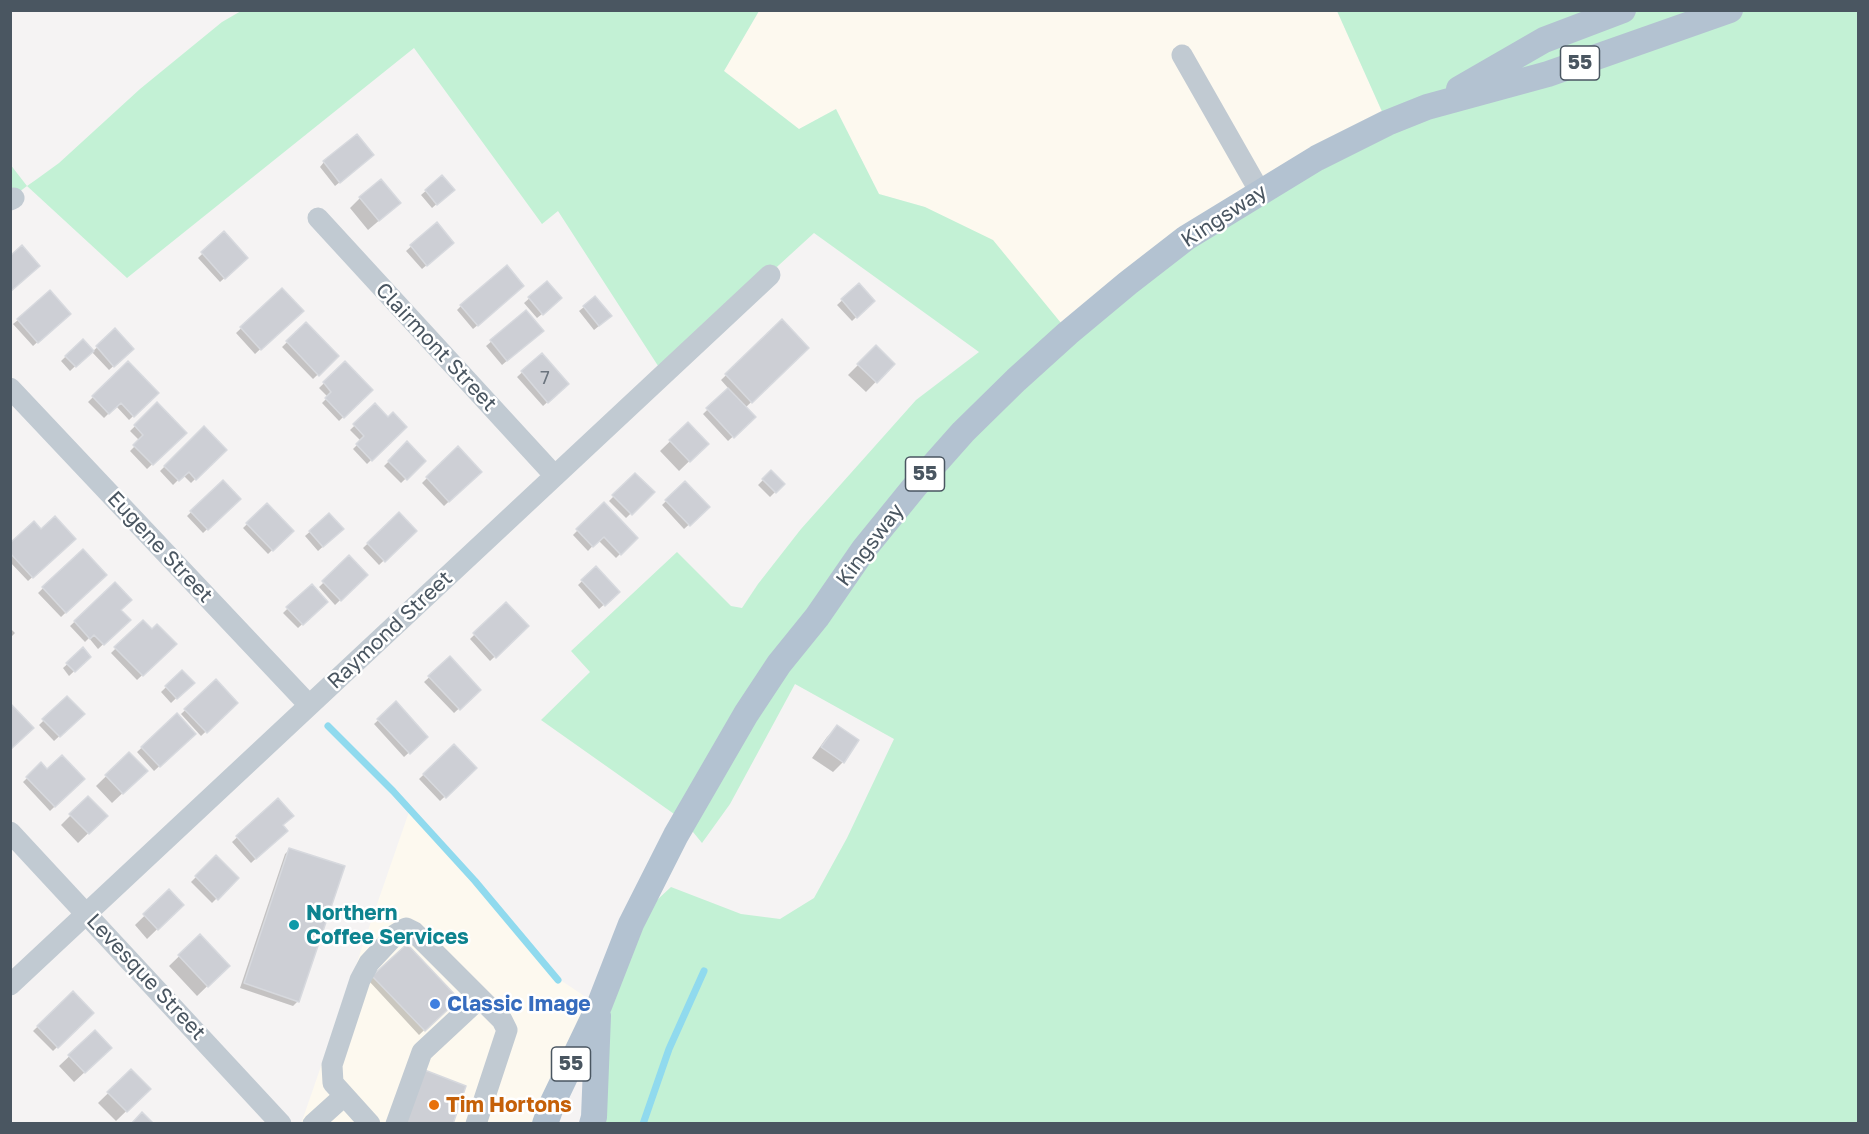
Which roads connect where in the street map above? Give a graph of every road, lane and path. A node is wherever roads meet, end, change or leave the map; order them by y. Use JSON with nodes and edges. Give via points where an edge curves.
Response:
{"nodes":[{"id":1,"x":1623,"y":10,"type":"edge"},
{"id":2,"x":1730,"y":10,"type":"edge"},
{"id":3,"x":1182,"y":55,"type":"dead end"},
{"id":4,"x":1427,"y":107,"type":"junction"},
{"id":5,"x":1260,"y":192,"type":"junction"},
{"id":6,"x":318,"y":218,"type":"dead end"},
{"id":7,"x":770,"y":275,"type":"dead end"},
{"id":8,"x":10,"y":388,"type":"edge"},
{"id":9,"x":555,"y":476,"type":"junction"},
{"id":10,"x":309,"y":705,"type":"junction"},
{"id":11,"x":10,"y":832,"type":"edge"},
{"id":12,"x":88,"y":914,"type":"junction"},
{"id":13,"x":10,"y":985,"type":"edge"},
{"id":14,"x":480,"y":998,"type":"junction"},
{"id":15,"x":599,"y":1006,"type":"junction"},
{"id":16,"x":344,"y":1095,"type":"junction"},
{"id":17,"x":281,"y":1124,"type":"edge"},
{"id":18,"x":314,"y":1124,"type":"edge"},
{"id":19,"x":370,"y":1124,"type":"edge"},
{"id":20,"x":396,"y":1124,"type":"edge"},
{"id":21,"x":476,"y":1124,"type":"edge"},
{"id":22,"x":545,"y":1124,"type":"edge"},
{"id":23,"x":592,"y":1124,"type":"edge"}],
"edges":[{"from":1,"to":4,"type":"main road","name":"Kingsway","number":"55","via":[[1544,40]]},
{"from":2,"to":4,"type":"main road","name":"Kingsway","number":"55","via":[[1548,74]]},
{"from":3,"to":5,"type":"street"},
{"from":4,"to":5,"type":"main road","name":"Kingsway","number":"55","via":[[1317,158]]},
{"from":5,"to":15,"type":"main road","name":"Kingsway","number":"55","via":[[1186,238],[1068,333],[963,432],[916,484],[779,664],[738,727],[631,924]]},
{"from":6,"to":9,"type":"street","name":"Clairmont Street"},
{"from":7,"to":9,"type":"street","name":"Raymond Street"},
{"from":8,"to":10,"type":"street","name":"Eugene Street"},
{"from":9,"to":10,"type":"street","name":"Raymond Street"},
{"from":10,"to":12,"type":"street","name":"Raymond Street"},
{"from":11,"to":12,"type":"street","name":"Levesque Street"},
{"from":12,"to":13,"type":"street","name":"Raymond Street"},
{"from":12,"to":17,"type":"street","name":"Levesque Street"},
{"from":14,"to":16,"type":"street","via":[[414,932],[406,928],[396,934],[369,963],[360,980],[332,1065],[333,1083]]},
{"from":14,"to":20,"type":"street","via":[[422,1052]]},
{"from":14,"to":21,"type":"street","via":[[507,1030]]},
{"from":15,"to":22,"type":"main road","name":"Kingsway","number":"55"},
{"from":15,"to":23,"type":"main road","name":"Kingsway","number":"55"},
{"from":16,"to":18,"type":"street"},
{"from":16,"to":19,"type":"street"}]}
